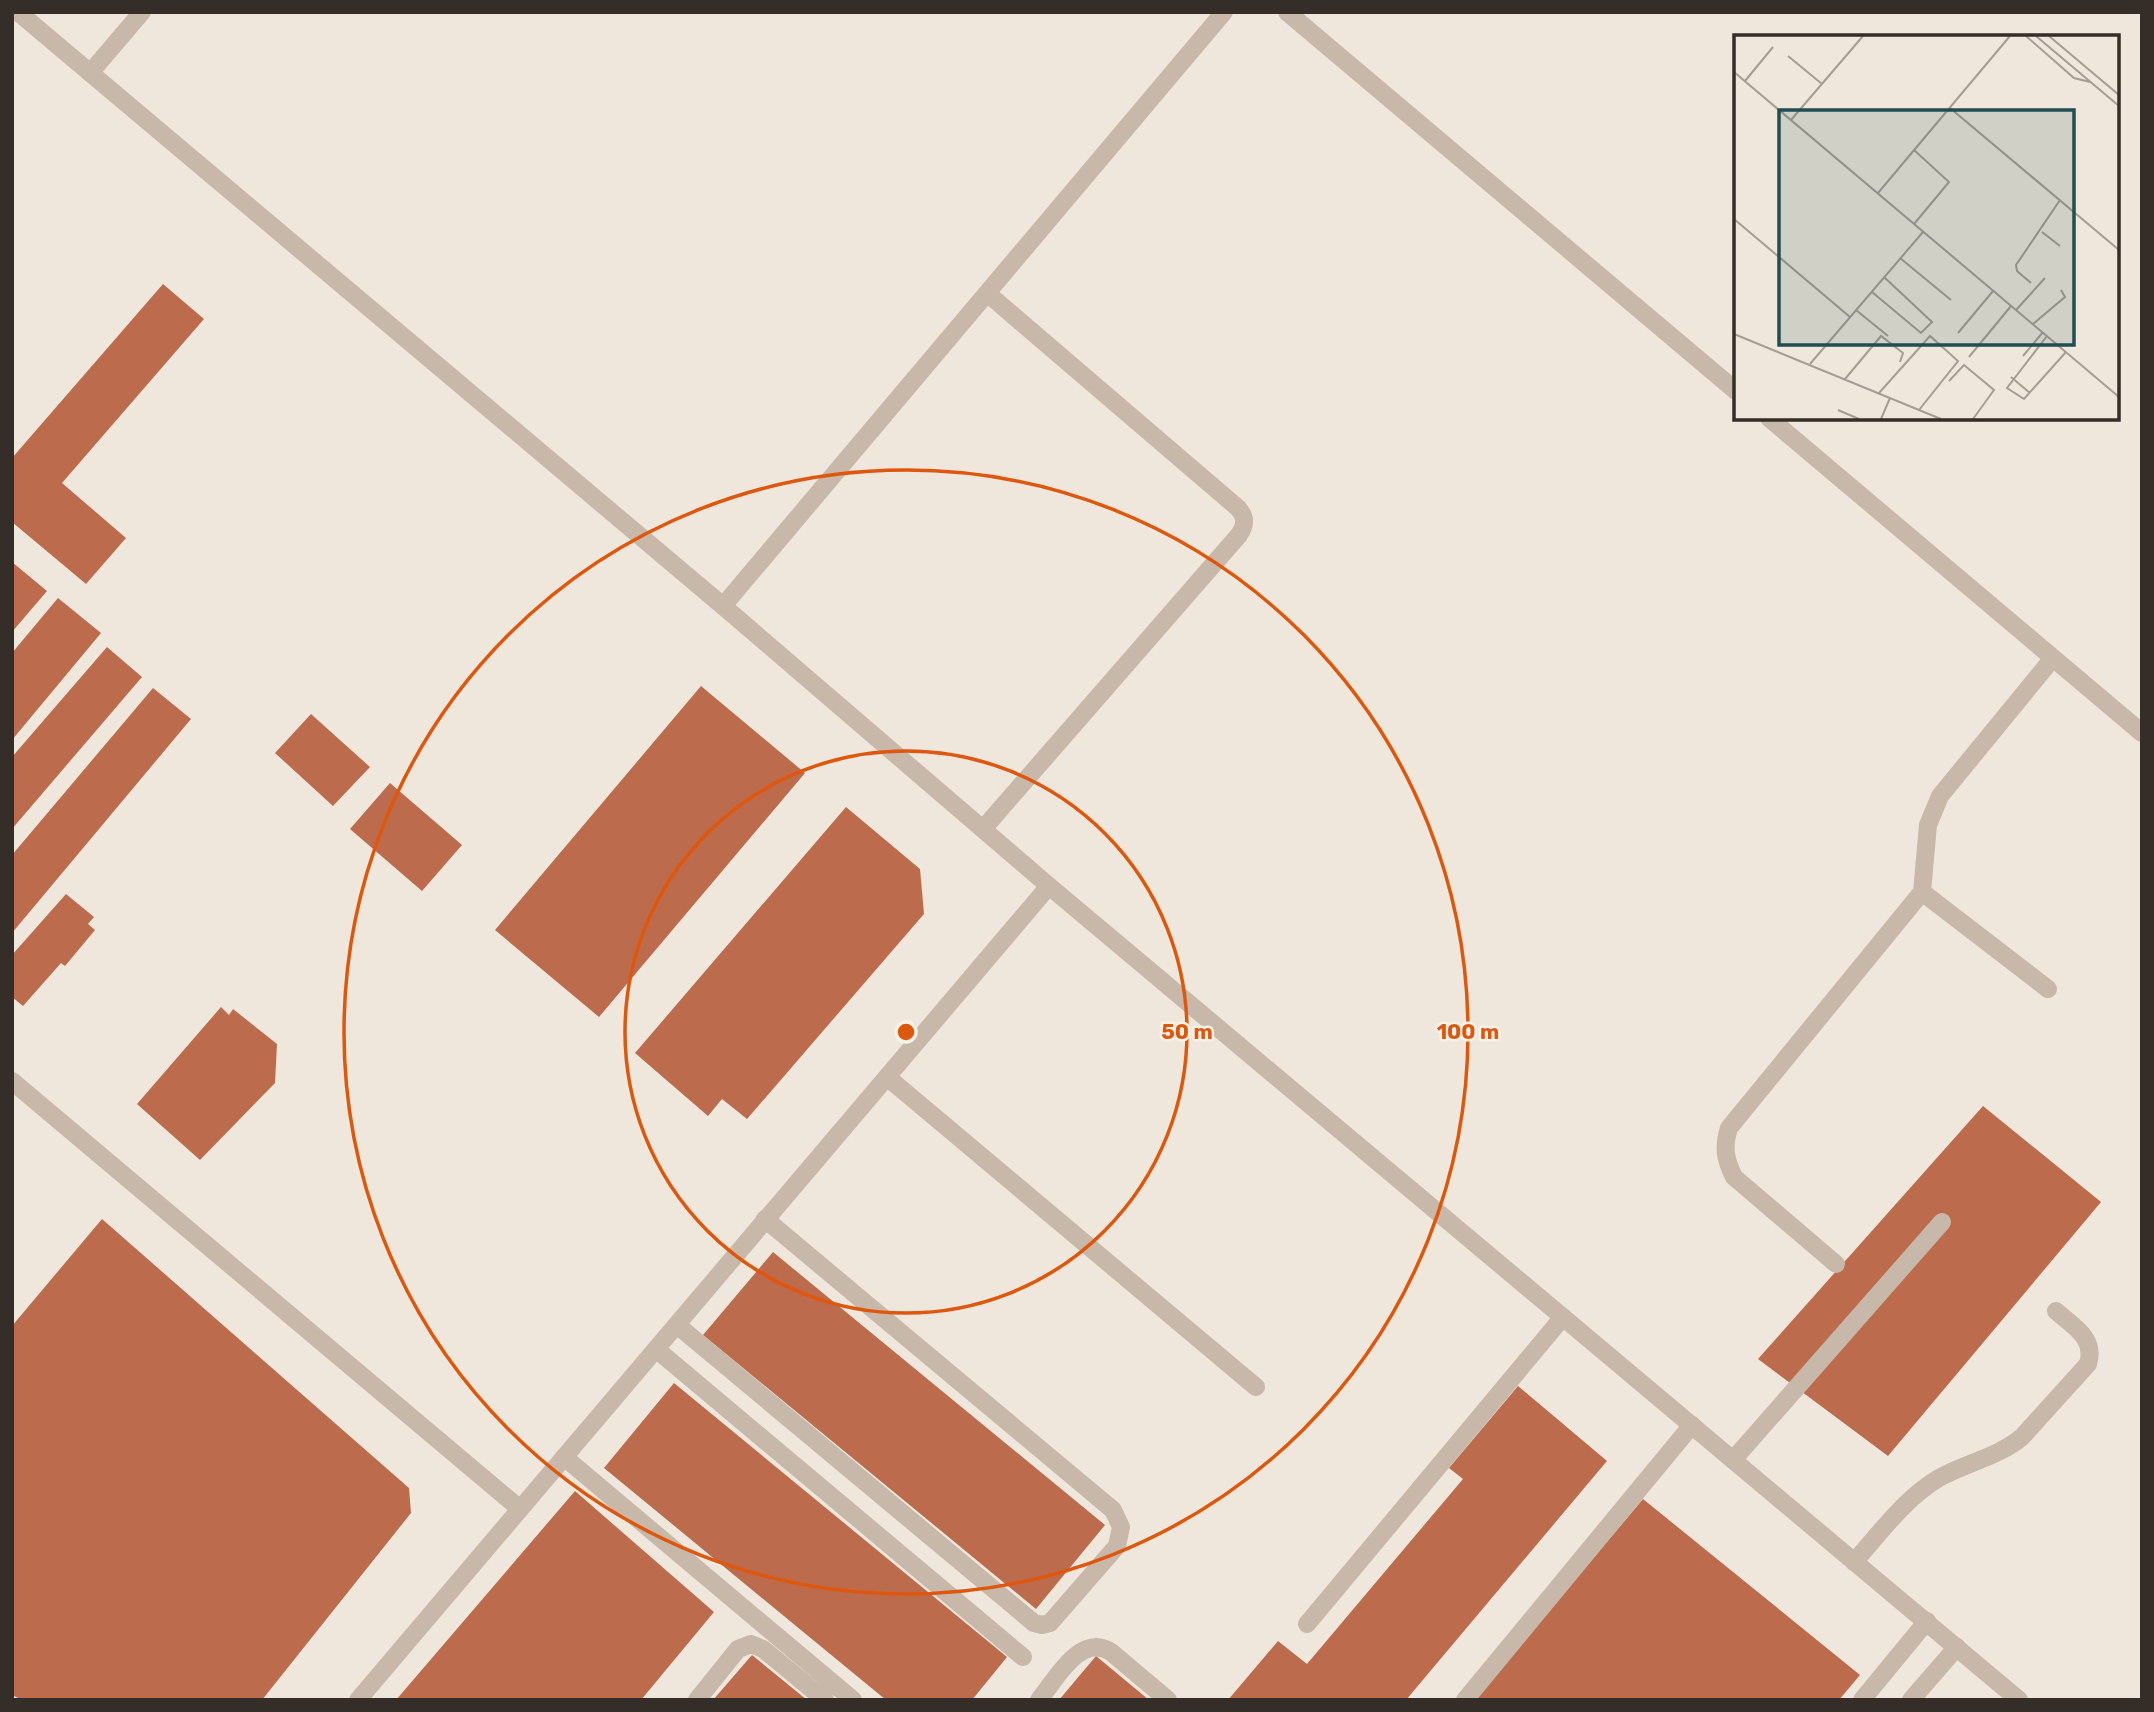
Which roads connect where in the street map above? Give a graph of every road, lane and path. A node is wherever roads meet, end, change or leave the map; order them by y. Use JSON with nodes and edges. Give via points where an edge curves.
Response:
{"nodes":[{"id":1,"x":18,"y":12,"type":"edge"},
{"id":2,"x":142,"y":12,"type":"edge"},
{"id":3,"x":1224,"y":12,"type":"edge"},
{"id":4,"x":1287,"y":12,"type":"edge"},
{"id":5,"x":90,"y":73,"type":"junction"},
{"id":6,"x":987,"y":293,"type":"junction"},
{"id":7,"x":1734,"y":389,"type":"edge"},
{"id":8,"x":1771,"y":420,"type":"edge"},
{"id":9,"x":723,"y":606,"type":"junction"},
{"id":10,"x":2053,"y":658,"type":"junction"},
{"id":11,"x":2142,"y":733,"type":"edge"},
{"id":12,"x":983,"y":829,"type":"junction"},
{"id":13,"x":1049,"y":886,"type":"junction"},
{"id":14,"x":1922,"y":892,"type":"junction"},
{"id":15,"x":2048,"y":989,"type":"dead end"},
{"id":16,"x":887,"y":1077,"type":"junction"},
{"id":17,"x":12,"y":1081,"type":"edge"},
{"id":18,"x":765,"y":1219,"type":"junction"},
{"id":19,"x":1942,"y":1222,"type":"dead end"},
{"id":20,"x":1836,"y":1264,"type":"dead end"},
{"id":21,"x":2056,"y":1311,"type":"dead end"},
{"id":22,"x":1563,"y":1317,"type":"junction"},
{"id":23,"x":677,"y":1325,"type":"junction"},
{"id":24,"x":656,"y":1349,"type":"junction"},
{"id":25,"x":1256,"y":1387,"type":"dead end"},
{"id":26,"x":1692,"y":1425,"type":"junction"},
{"id":27,"x":564,"y":1457,"type":"junction"},
{"id":28,"x":1732,"y":1460,"type":"junction"},
{"id":29,"x":520,"y":1509,"type":"junction"},
{"id":30,"x":1854,"y":1562,"type":"junction"},
{"id":31,"x":1927,"y":1621,"type":"junction"},
{"id":32,"x":1307,"y":1624,"type":"dead end"},
{"id":33,"x":1957,"y":1647,"type":"junction"},
{"id":34,"x":1023,"y":1657,"type":"dead end"},
{"id":35,"x":358,"y":1700,"type":"edge"},
{"id":36,"x":697,"y":1700,"type":"edge"},
{"id":37,"x":825,"y":1700,"type":"edge"},
{"id":38,"x":853,"y":1700,"type":"edge"},
{"id":39,"x":1039,"y":1700,"type":"edge"},
{"id":40,"x":1168,"y":1700,"type":"edge"},
{"id":41,"x":1465,"y":1700,"type":"edge"},
{"id":42,"x":1862,"y":1700,"type":"edge"},
{"id":43,"x":1912,"y":1700,"type":"edge"},
{"id":44,"x":2019,"y":1700,"type":"edge"}],
"edges":[{"from":1,"to":5,"type":"street"},
{"from":2,"to":5,"type":"street"},
{"from":3,"to":6,"type":"street"},
{"from":4,"to":7,"type":"street"},
{"from":5,"to":9,"type":"street"},
{"from":6,"to":9,"type":"street"},
{"from":6,"to":12,"type":"street","via":[[1238,508],[1244,523],[1239,535]]},
{"from":8,"to":10,"type":"street"},
{"from":9,"to":12,"type":"street"},
{"from":10,"to":11,"type":"street"},
{"from":10,"to":14,"type":"street","via":[[1940,796],[1928,825]]},
{"from":12,"to":13,"type":"street"},
{"from":13,"to":16,"type":"street"},
{"from":13,"to":22,"type":"street"},
{"from":14,"to":15,"type":"street"},
{"from":14,"to":20,"type":"street","via":[[1740,1114],[1724,1144],[1734,1177]]},
{"from":16,"to":18,"type":"street"},
{"from":16,"to":25,"type":"street"},
{"from":17,"to":29,"type":"street"},
{"from":18,"to":23,"type":"street"},
{"from":18,"to":23,"type":"street","via":[[1113,1510],[1121,1527],[1117,1546],[1050,1623],[1034,1623]]},
{"from":19,"to":28,"type":"street"},
{"from":21,"to":30,"type":"street","via":[[2090,1345],[2088,1364],[2022,1437],[2010,1447],[1937,1479],[1911,1499]]},
{"from":22,"to":26,"type":"street"},
{"from":22,"to":32,"type":"street"},
{"from":23,"to":24,"type":"street"},
{"from":24,"to":27,"type":"street"},
{"from":24,"to":34,"type":"street"},
{"from":26,"to":28,"type":"street"},
{"from":26,"to":41,"type":"street"},
{"from":27,"to":29,"type":"street"},
{"from":27,"to":38,"type":"street"},
{"from":28,"to":30,"type":"street"},
{"from":29,"to":35,"type":"street"},
{"from":30,"to":31,"type":"street"},
{"from":31,"to":33,"type":"street"},
{"from":31,"to":42,"type":"street"},
{"from":33,"to":43,"type":"street"},
{"from":33,"to":44,"type":"street"},
{"from":36,"to":37,"type":"street","via":[[738,1649],[751,1644]]},
{"from":39,"to":40,"type":"street","via":[[1079,1652],[1095,1646],[1111,1652]]}]}
